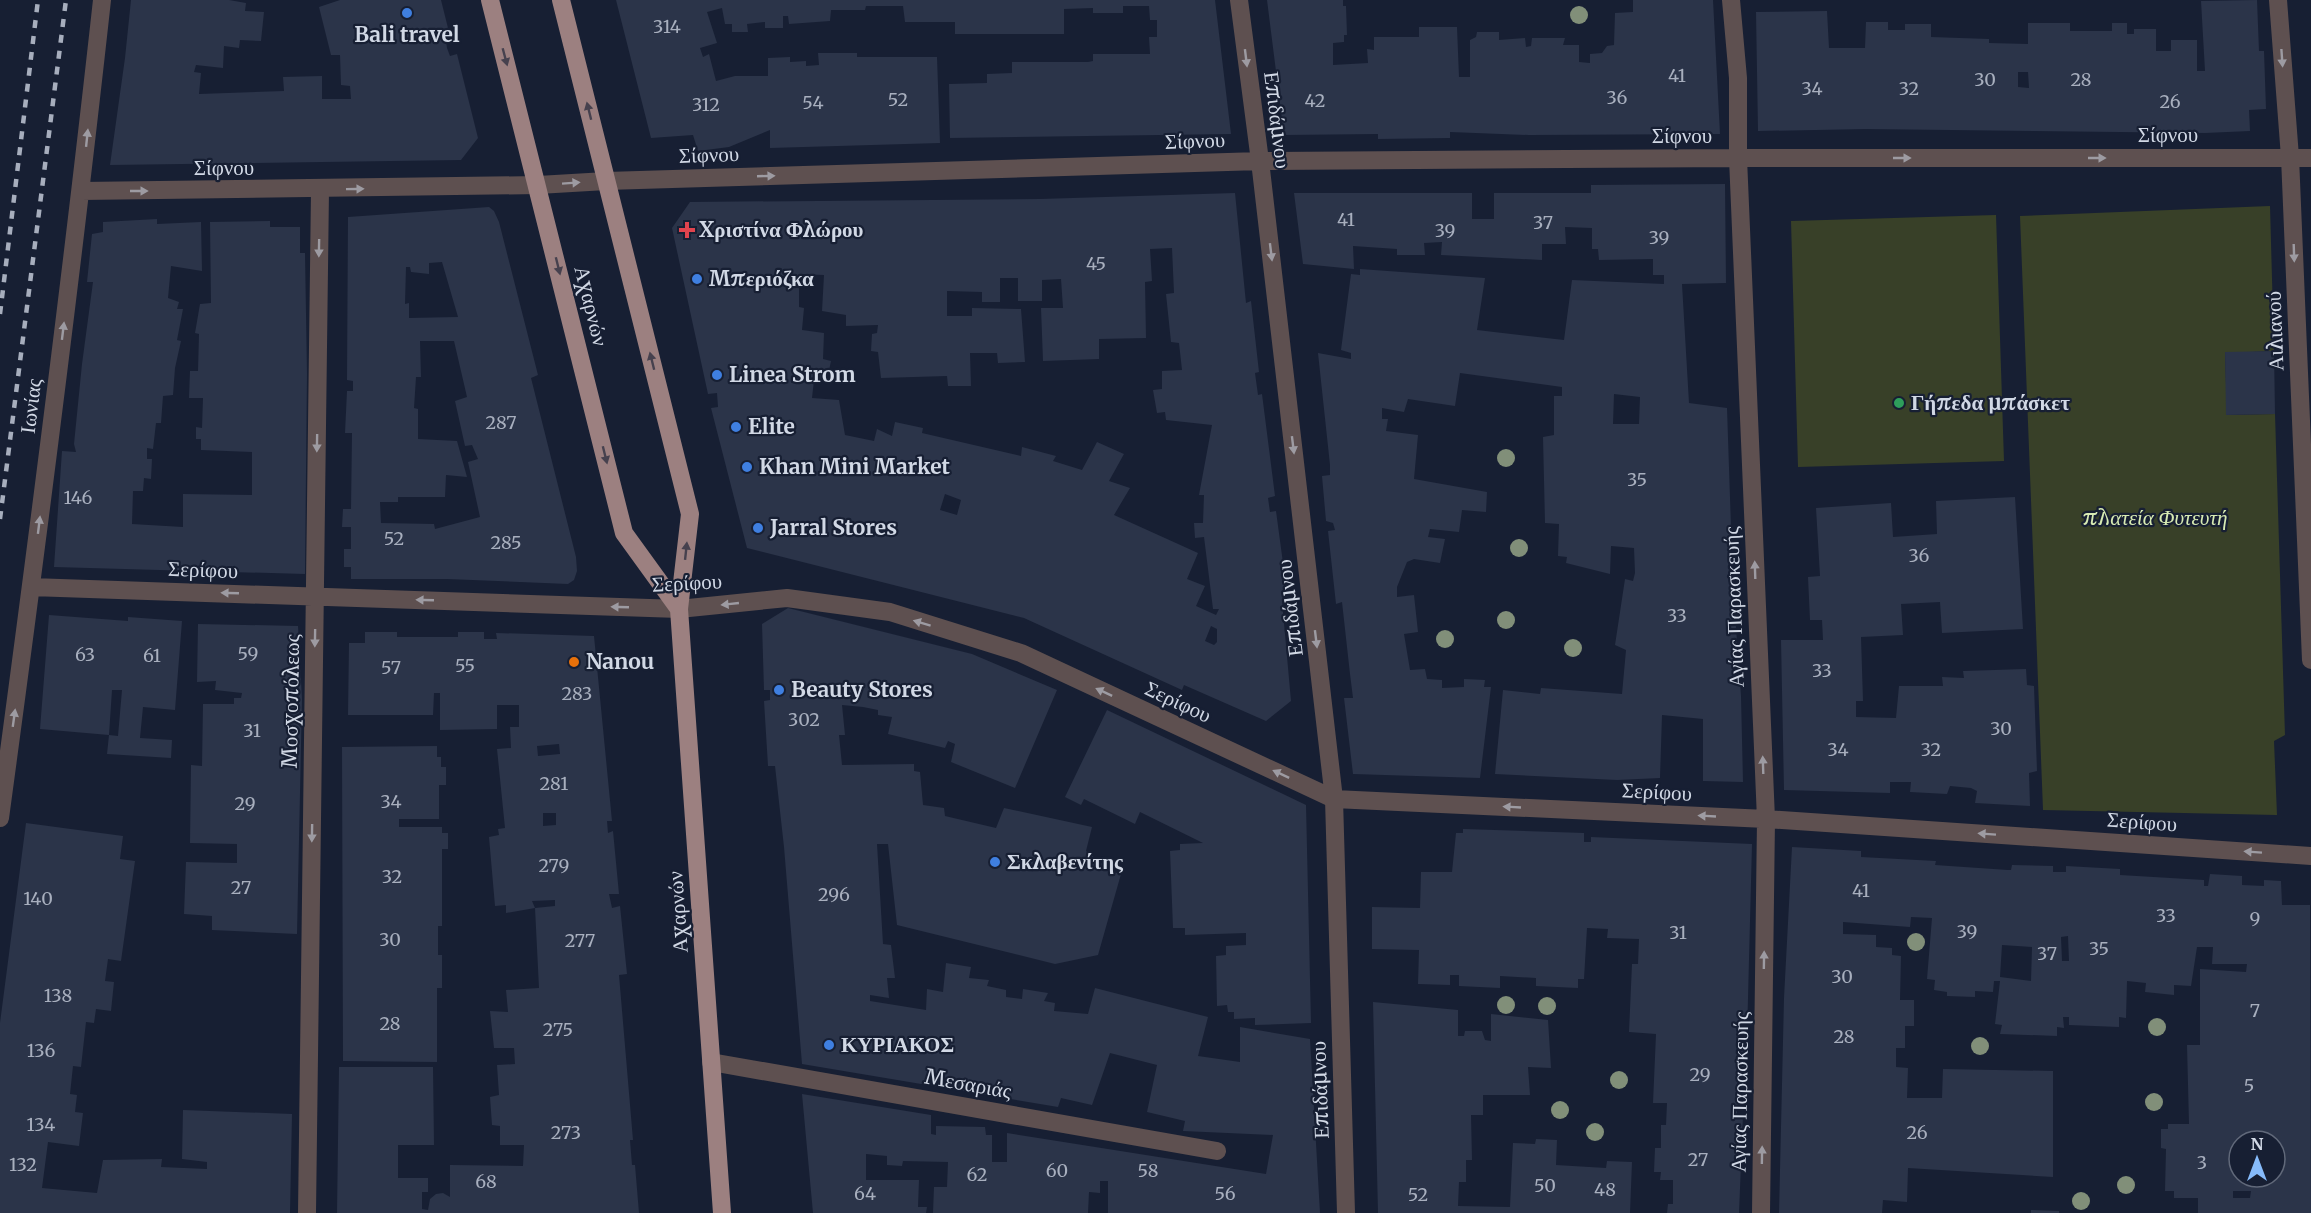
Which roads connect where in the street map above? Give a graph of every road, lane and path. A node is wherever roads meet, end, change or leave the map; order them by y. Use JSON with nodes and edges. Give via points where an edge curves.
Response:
{"nodes":[{"id":1,"x":102,"y":0,"type":"edge"},
{"id":2,"x":490,"y":0,"type":"edge"},
{"id":3,"x":561,"y":0,"type":"edge"},
{"id":4,"x":1239,"y":0,"type":"edge"},
{"id":5,"x":1731,"y":0,"type":"edge"},
{"id":6,"x":2278,"y":0,"type":"edge"},
{"id":7,"x":2290,"y":157,"type":"junction"},
{"id":8,"x":1738,"y":158,"type":"junction"},
{"id":9,"x":2311,"y":158,"type":"edge"},
{"id":10,"x":1260,"y":161,"type":"junction"},
{"id":11,"x":606,"y":181,"type":"junction"},
{"id":12,"x":538,"y":185,"type":"junction"},
{"id":13,"x":320,"y":190,"type":"junction"},
{"id":14,"x":81,"y":191,"type":"junction"},
{"id":15,"x":32,"y":587,"type":"junction"},
{"id":16,"x":315,"y":596,"type":"junction"},
{"id":17,"x":679,"y":609,"type":"junction"},
{"id":18,"x":2311,"y":660,"type":"edge"},
{"id":19,"x":1334,"y":799,"type":"junction"},
{"id":20,"x":0,"y":818,"type":"edge"},
{"id":21,"x":1766,"y":819,"type":"junction"},
{"id":22,"x":2311,"y":855,"type":"edge"},
{"id":23,"x":711,"y":1062,"type":"junction"},
{"id":24,"x":1217,"y":1151,"type":"dead end"},
{"id":25,"x":307,"y":1213,"type":"edge"},
{"id":26,"x":722,"y":1213,"type":"edge"},
{"id":27,"x":1346,"y":1213,"type":"edge"},
{"id":28,"x":1761,"y":1213,"type":"edge"}],
"edges":[{"from":14,"to":1,"type":"street","name":"Ιωνίας","one_way":true},
{"from":2,"to":12,"type":"main road","name":"Αχαρνών","one_way":true},
{"from":11,"to":3,"type":"main road","name":"Αχαρνών","one_way":true},
{"from":4,"to":10,"type":"street","name":"Επιδάμνου","one_way":true},
{"from":5,"to":8,"type":"street","name":"Αγίας Παρασκευής","via":[[1738,78]]},
{"from":6,"to":7,"type":"street","name":"Αιλιανού","one_way":true},
{"from":8,"to":7,"type":"street","name":"Σίφνου","one_way":true},
{"from":7,"to":9,"type":"street","name":"Σίφνου"},
{"from":7,"to":18,"type":"street","name":"Αιλιανού","one_way":true},
{"from":8,"to":10,"type":"street","name":"Σίφνου"},
{"from":21,"to":8,"type":"street","name":"Αγίας Παρασκευής","one_way":true},
{"from":11,"to":10,"type":"street","name":"Σίφνου","one_way":true},
{"from":10,"to":19,"type":"street","name":"Επιδάμνου","one_way":true},
{"from":12,"to":11,"type":"street","name":"Σίφνου","one_way":true},
{"from":17,"to":11,"type":"main road","name":"Αχαρνών","one_way":true,"via":[[690,514]]},
{"from":13,"to":12,"type":"street","name":"Σίφνου","one_way":true},
{"from":12,"to":17,"type":"main road","name":"Αχαρνών","one_way":true,"via":[[624,533]]},
{"from":14,"to":13,"type":"street","name":"Σίφνου","one_way":true},
{"from":13,"to":16,"type":"street","name":"Μοσχοπόλεως","one_way":true},
{"from":15,"to":14,"type":"street","name":"Ιωνίας","one_way":true},
{"from":16,"to":15,"type":"street","name":"Σερίφου","one_way":true},
{"from":20,"to":15,"type":"street","name":"Ιωνίας","one_way":true},
{"from":17,"to":16,"type":"street","name":"Σερίφου","one_way":true},
{"from":16,"to":25,"type":"street","name":"Μοσχοπόλεως","one_way":true},
{"from":19,"to":17,"type":"street","name":"Σερίφου","one_way":true,"via":[[1021,653],[890,612],[787,598]]},
{"from":17,"to":23,"type":"main road","name":"Αχαρνών"},
{"from":21,"to":19,"type":"street","name":"Σερίφου","one_way":true},
{"from":19,"to":27,"type":"street","name":"Επιδάμνου"},
{"from":22,"to":21,"type":"street","name":"Σερίφου","one_way":true},
{"from":28,"to":21,"type":"street","name":"Αγίας Παρασκευής","one_way":true},
{"from":23,"to":24,"type":"street","name":"Μεσαριάς"},
{"from":23,"to":26,"type":"main road","name":"Αχαρνών"}]}
